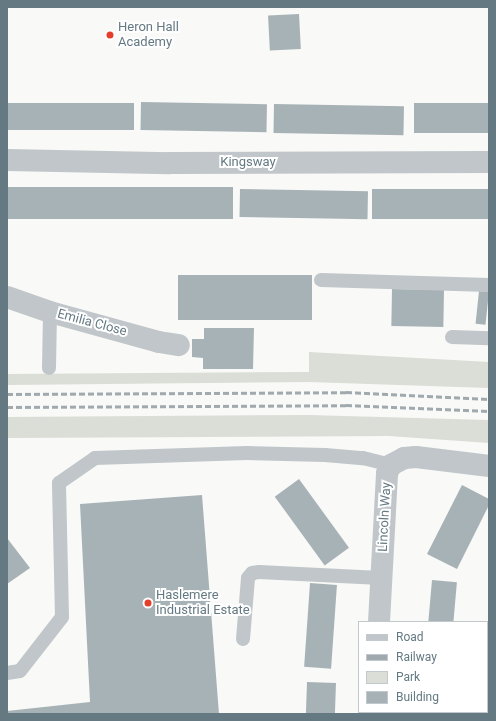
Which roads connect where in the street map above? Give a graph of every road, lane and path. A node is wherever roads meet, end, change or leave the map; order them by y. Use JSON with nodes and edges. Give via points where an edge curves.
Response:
{"nodes":[{"id":1,"x":7,"y":160,"type":"edge"},
{"id":2,"x":489,"y":162,"type":"edge"},
{"id":3,"x":322,"y":280,"type":"dead end"},
{"id":4,"x":489,"y":285,"type":"edge"},
{"id":5,"x":7,"y":297,"type":"edge"},
{"id":6,"x":50,"y":312,"type":"junction"},
{"id":7,"x":452,"y":337,"type":"dead end"},
{"id":8,"x":489,"y":338,"type":"edge"},
{"id":9,"x":179,"y":345,"type":"dead end"},
{"id":10,"x":49,"y":368,"type":"dead end"},
{"id":11,"x":391,"y":465,"type":"junction"},
{"id":12,"x":489,"y":466,"type":"edge"},
{"id":13,"x":381,"y":578,"type":"junction"},
{"id":14,"x":379,"y":621,"type":"edge"},
{"id":15,"x":243,"y":639,"type":"dead end"},
{"id":16,"x":7,"y":673,"type":"edge"}],
"edges":[{"from":1,"to":2,"type":"street","name":"Kingsway","via":[[170,163]]},
{"from":3,"to":4,"type":"lane"},
{"from":5,"to":6,"type":"street","name":"Emilia Close"},
{"from":6,"to":9,"type":"street","name":"Emilia Close","via":[[159,342]]},
{"from":6,"to":10,"type":"lane"},
{"from":7,"to":8,"type":"lane"},
{"from":11,"to":12,"type":"street","name":"Lincoln Way","via":[[404,458],[416,457]]},
{"from":11,"to":13,"type":"street","name":"Lincoln Way","via":[[387,473]]},
{"from":11,"to":16,"type":"lane","via":[[356,457],[255,453],[95,458],[59,483],[62,617],[20,671]]},
{"from":13,"to":14,"type":"street","name":"Lincoln Way"},
{"from":13,"to":15,"type":"lane","via":[[252,573],[248,578]]}]}
